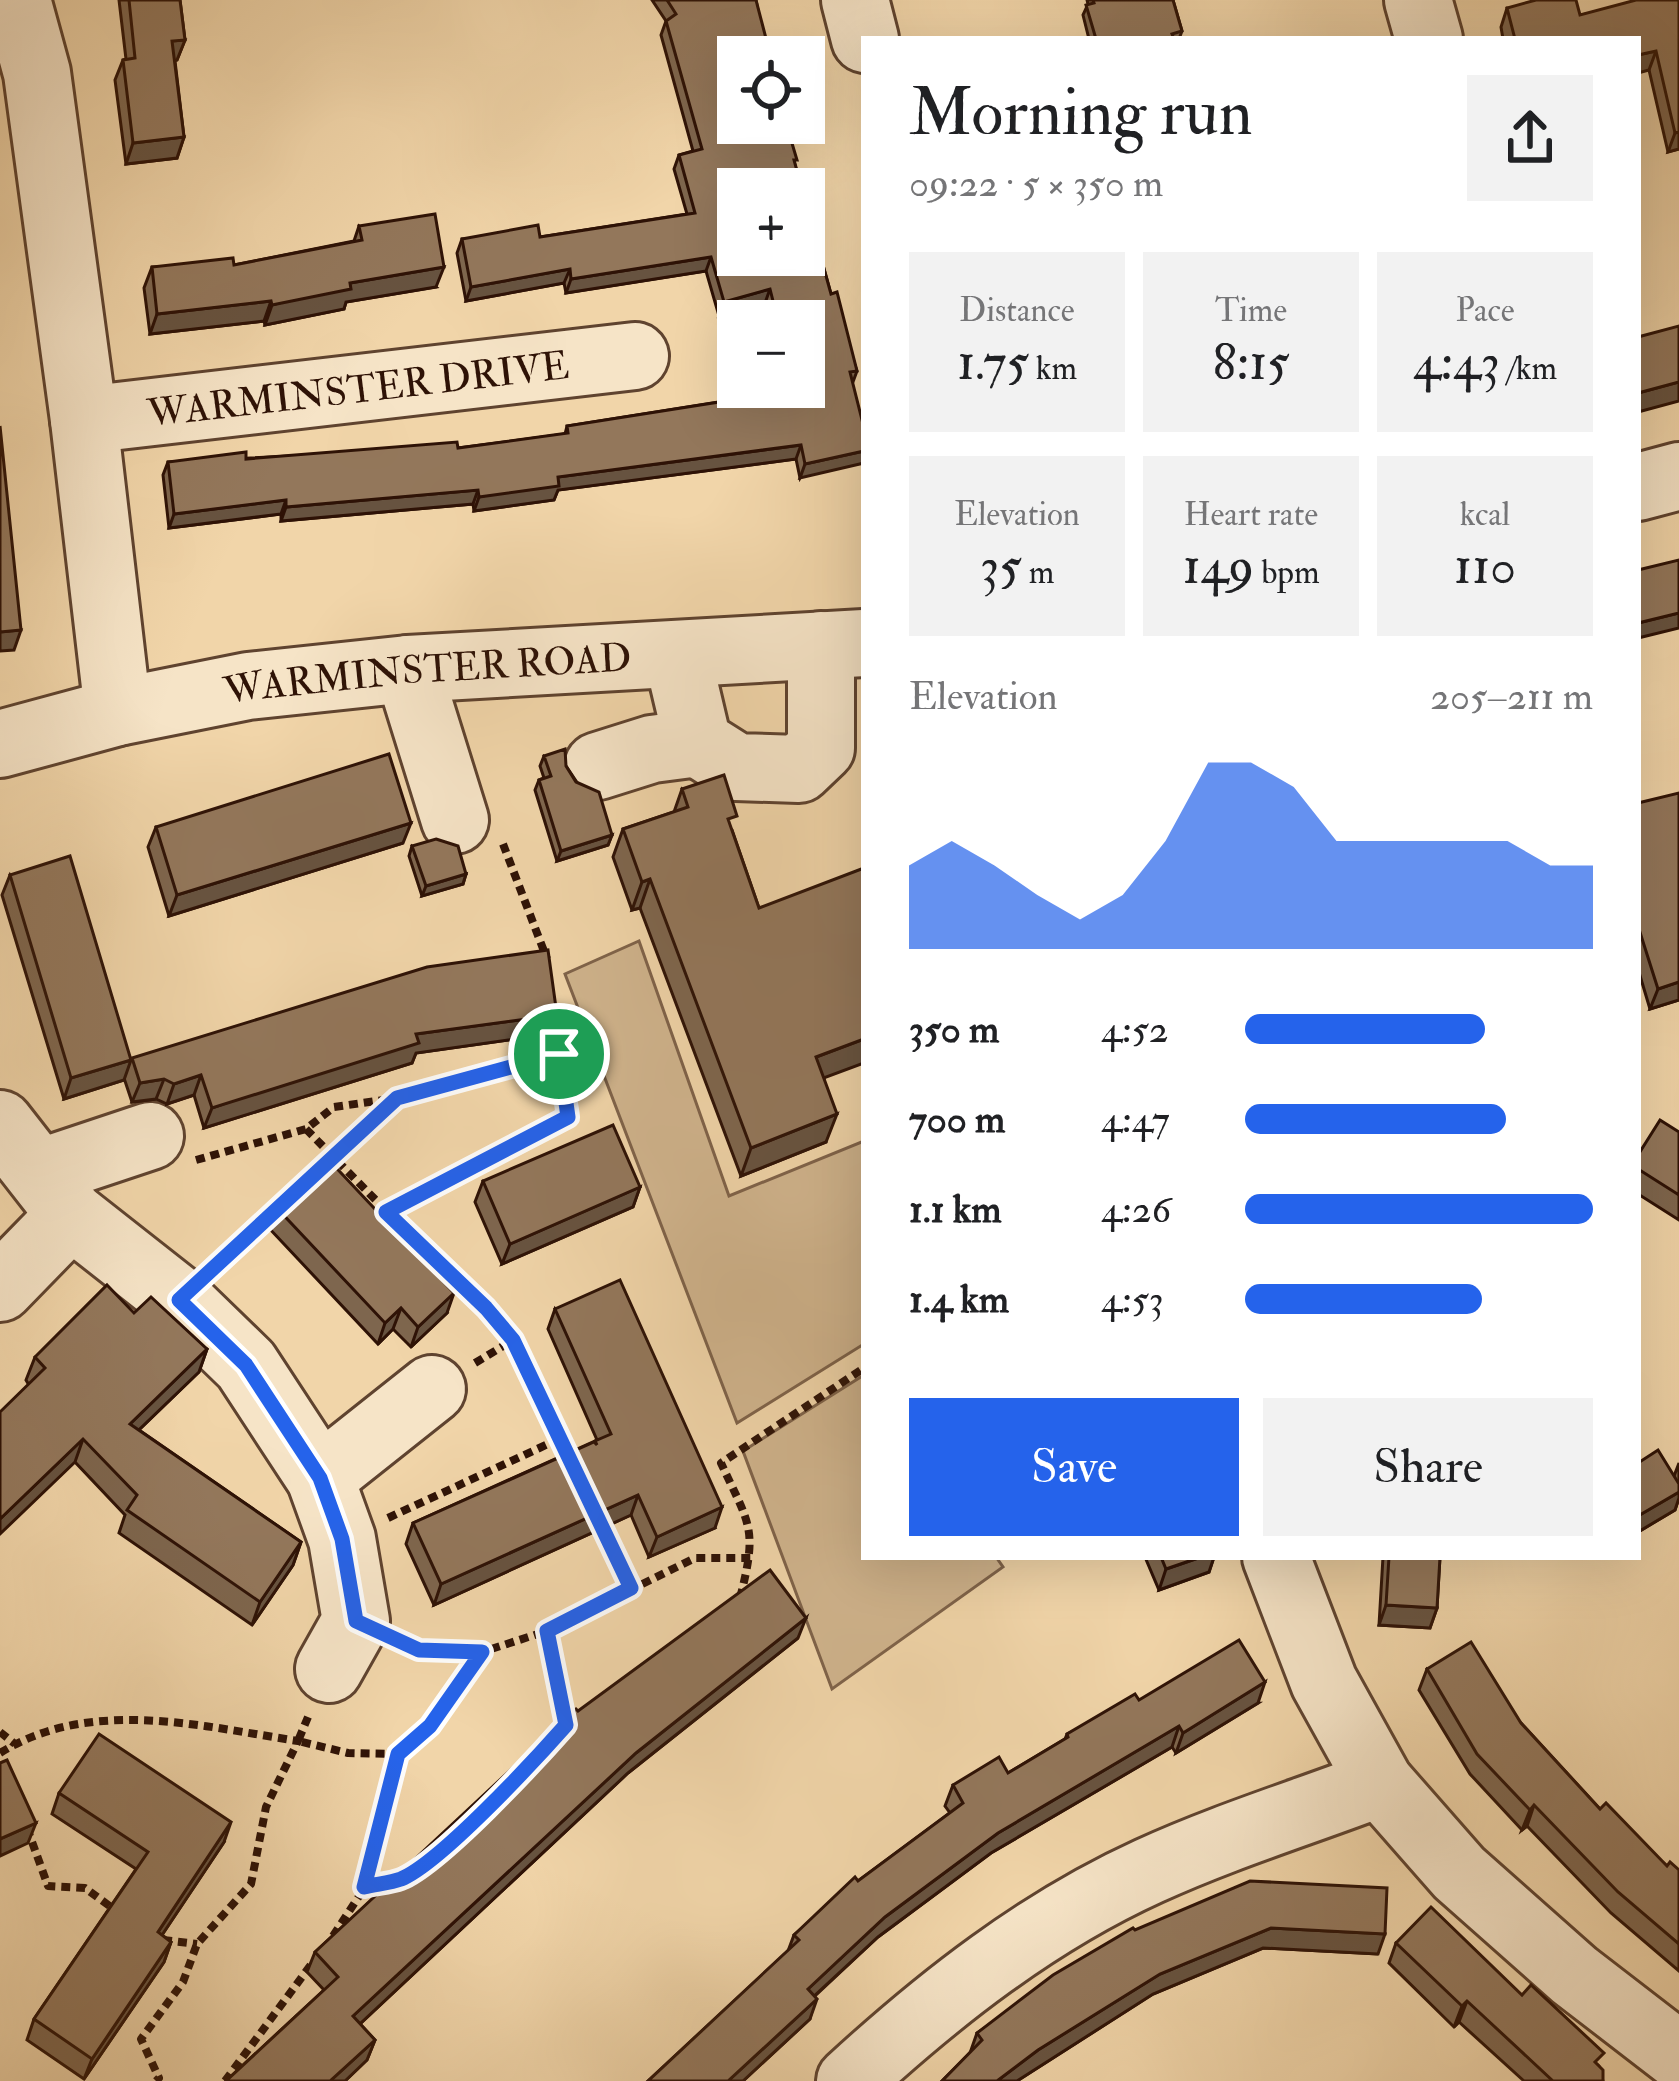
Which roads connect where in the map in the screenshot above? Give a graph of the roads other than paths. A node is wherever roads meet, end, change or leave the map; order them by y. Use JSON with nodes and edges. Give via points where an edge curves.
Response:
{"nodes":[{"id":1,"x":17,"y":0,"type":"edge"},
{"id":2,"x":855,"y":0,"type":"edge"},
{"id":3,"x":1418,"y":0,"type":"edge"},
{"id":4,"x":864,"y":36,"type":"edge"},
{"id":5,"x":1428,"y":36,"type":"edge"},
{"id":6,"x":635,"y":356,"type":"dead end"},
{"id":7,"x":84,"y":420,"type":"junction"},
{"id":8,"x":1679,"y":476,"type":"edge"},
{"id":9,"x":1641,"y":486,"type":"edge"},
{"id":10,"x":842,"y":644,"type":"edge"},
{"id":11,"x":676,"y":654,"type":"junction"},
{"id":12,"x":408,"y":669,"type":"junction"},
{"id":13,"x":118,"y":712,"type":"junction"},
{"id":14,"x":698,"y":743,"type":"junction"},
{"id":15,"x":0,"y":744,"type":"edge"},
{"id":16,"x":598,"y":766,"type":"dead end"},
{"id":17,"x":475,"y":823,"type":"road end"},
{"id":18,"x":150,"y":1136,"type":"road end"},
{"id":19,"x":37,"y":1171,"type":"edge"},
{"id":20,"x":0,"y":1288,"type":"edge"},
{"id":21,"x":432,"y":1389,"type":"dead end"},
{"id":22,"x":320,"y":1478,"type":"junction"},
{"id":23,"x":1277,"y":1560,"type":"edge"},
{"id":24,"x":343,"y":1645,"type":"road end"},
{"id":25,"x":1380,"y":1784,"type":"junction"},
{"id":26,"x":1679,"y":2056,"type":"edge"},
{"id":27,"x":850,"y":2081,"type":"edge"}],
"edges":[{"from":1,"to":7,"type":"street","via":[[37,73]]},
{"from":2,"to":4,"type":"street"},
{"from":3,"to":5,"type":"street"},
{"from":6,"to":7,"type":"street","name":"WARMINSTER DRIVE"},
{"from":7,"to":13,"type":"street"},
{"from":8,"to":9,"type":"street"},
{"from":10,"to":11,"type":"street","name":"WARMINSTER ROAD"},
{"from":10,"to":14,"type":"street","via":[[821,748],[800,769],[736,767]]},
{"from":11,"to":12,"type":"street","name":"WARMINSTER ROAD"},
{"from":11,"to":14,"type":"street"},
{"from":12,"to":13,"type":"street","name":"WARMINSTER ROAD","via":[[248,686]]},
{"from":12,"to":17,"type":"street"},
{"from":13,"to":15,"type":"street","name":"WARMINSTER ROAD"},
{"from":14,"to":16,"type":"street"},
{"from":18,"to":19,"type":"street"},
{"from":19,"to":20,"type":"street"},
{"from":19,"to":22,"type":"street","via":[[246,1365]]},
{"from":21,"to":22,"type":"street"},
{"from":22,"to":24,"type":"street","via":[[342,1539]]},
{"from":23,"to":25,"type":"street","via":[[1324,1682]]},
{"from":25,"to":26,"type":"street","via":[[1459,1873]]},
{"from":25,"to":27,"type":"street","via":[[1148,1871],[1024,1940]]}]}
